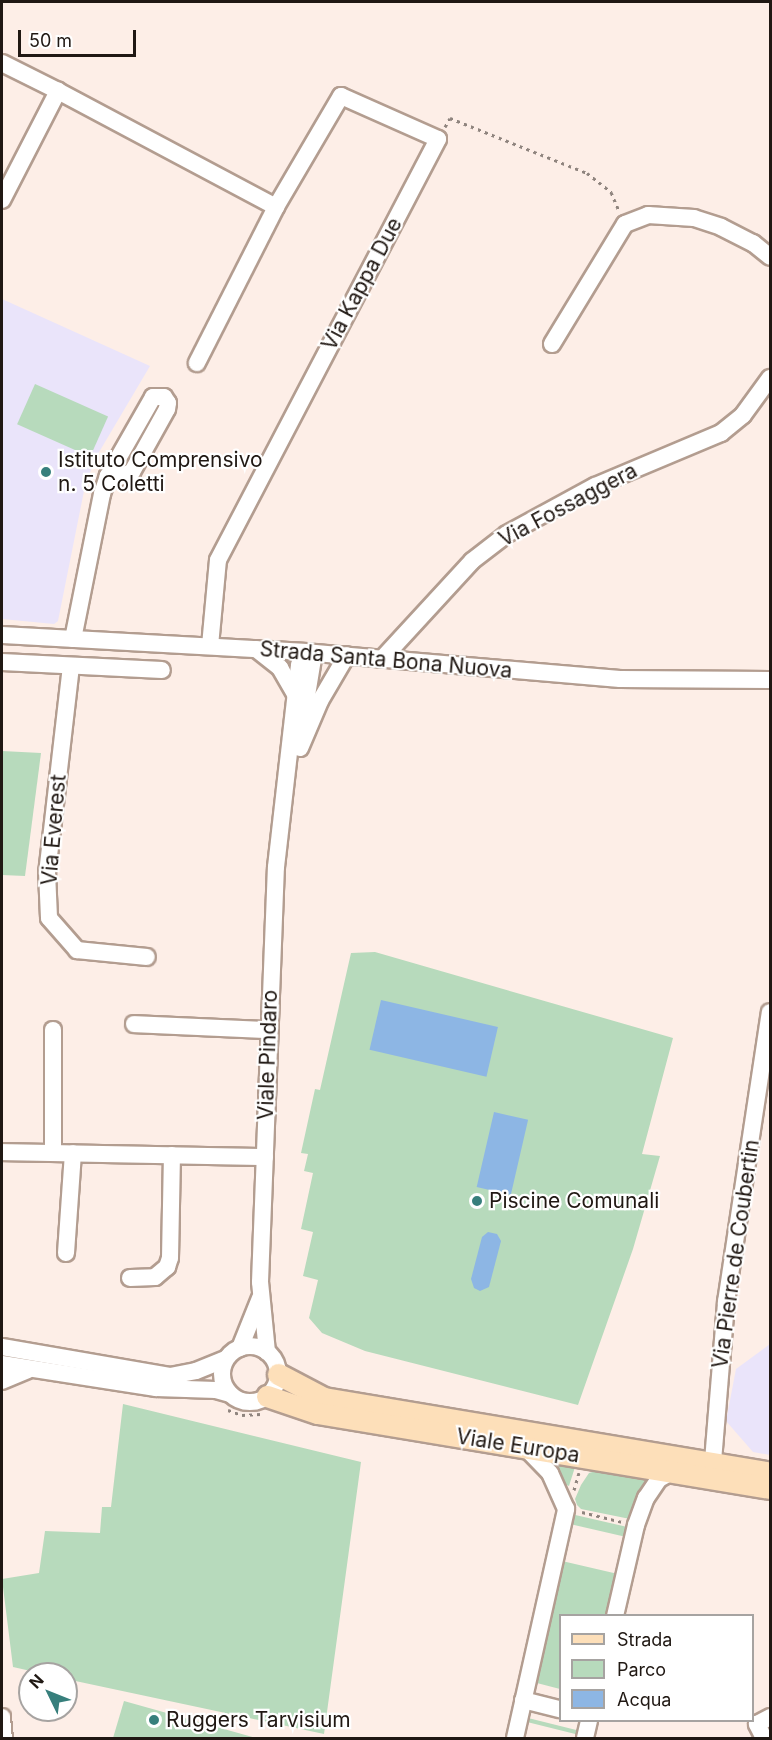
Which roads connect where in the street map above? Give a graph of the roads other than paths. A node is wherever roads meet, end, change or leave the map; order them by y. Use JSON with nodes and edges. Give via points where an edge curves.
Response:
{"nodes":[{"id":1,"x":2,"y":63,"type":"edge"},
{"id":2,"x":58,"y":91,"type":"junction"},
{"id":3,"x":2,"y":199,"type":"edge"},
{"id":4,"x":276,"y":207,"type":"junction"},
{"id":5,"x":771,"y":257,"type":"edge"},
{"id":6,"x":552,"y":344,"type":"dead end"},
{"id":7,"x":197,"y":363,"type":"dead end"},
{"id":8,"x":771,"y":378,"type":"edge"},
{"id":9,"x":108,"y":476,"type":"junction"},
{"id":10,"x":2,"y":634,"type":"edge"},
{"id":11,"x":73,"y":639,"type":"junction"},
{"id":12,"x":210,"y":646,"type":"junction"},
{"id":13,"x":255,"y":649,"type":"junction"},
{"id":14,"x":309,"y":652,"type":"junction"},
{"id":15,"x":346,"y":656,"type":"junction"},
{"id":16,"x":382,"y":658,"type":"junction"},
{"id":17,"x":2,"y":662,"type":"edge"},
{"id":18,"x":71,"y":666,"type":"junction"},
{"id":19,"x":162,"y":670,"type":"dead end"},
{"id":20,"x":771,"y":681,"type":"edge"},
{"id":21,"x":296,"y":695,"type":"junction"},
{"id":22,"x":300,"y":748,"type":"junction"},
{"id":23,"x":280,"y":811,"type":"junction"},
{"id":24,"x":147,"y":957,"type":"dead end"},
{"id":25,"x":771,"y":1012,"type":"edge"},
{"id":26,"x":134,"y":1024,"type":"dead end"},
{"id":27,"x":53,"y":1030,"type":"dead end"},
{"id":28,"x":268,"y":1030,"type":"junction"},
{"id":29,"x":2,"y":1152,"type":"edge"},
{"id":30,"x":53,"y":1153,"type":"junction"},
{"id":31,"x":73,"y":1153,"type":"junction"},
{"id":32,"x":172,"y":1155,"type":"junction"},
{"id":33,"x":265,"y":1156,"type":"junction"},
{"id":34,"x":66,"y":1253,"type":"dead end"},
{"id":35,"x":130,"y":1278,"type":"dead end"},
{"id":36,"x":260,"y":1298,"type":"junction"},
{"id":37,"x":2,"y":1347,"type":"edge"},
{"id":38,"x":240,"y":1348,"type":"junction"},
{"id":39,"x":267,"y":1352,"type":"junction"},
{"id":40,"x":226,"y":1359,"type":"junction"},
{"id":41,"x":2,"y":1364,"type":"edge"},
{"id":42,"x":35,"y":1369,"type":"junction"},
{"id":43,"x":278,"y":1374,"type":"junction"},
{"id":44,"x":2,"y":1381,"type":"edge"},
{"id":45,"x":230,"y":1394,"type":"junction"},
{"id":46,"x":267,"y":1396,"type":"junction"},
{"id":47,"x":526,"y":1448,"type":"junction"},
{"id":48,"x":713,"y":1461,"type":"junction"},
{"id":49,"x":675,"y":1470,"type":"junction"},
{"id":50,"x":771,"y":1473,"type":"edge"},
{"id":51,"x":771,"y":1488,"type":"edge"},
{"id":52,"x":615,"y":1614,"type":"edge"},
{"id":53,"x":523,"y":1700,"type":"junction"},
{"id":54,"x":559,"y":1709,"type":"edge"},
{"id":55,"x":2,"y":1717,"type":"edge"},
{"id":56,"x":771,"y":1717,"type":"edge"},
{"id":57,"x":589,"y":1722,"type":"edge"},
{"id":58,"x":4,"y":1738,"type":"edge"},
{"id":59,"x":515,"y":1738,"type":"edge"},
{"id":60,"x":585,"y":1738,"type":"edge"},
{"id":61,"x":764,"y":1738,"type":"edge"}],
"edges":[{"from":1,"to":2,"type":"street"},
{"from":2,"to":3,"type":"street"},
{"from":2,"to":4,"type":"street"},
{"from":4,"to":7,"type":"street"},
{"from":4,"to":12,"type":"street","name":"Via Kappa Due","via":[[341,96],[438,139],[218,560]]},
{"from":5,"to":6,"type":"street","via":[[722,227],[694,218],[648,215],[625,224]]},
{"from":8,"to":16,"type":"street","name":"Via Fossaggera","via":[[743,415],[721,434],[595,486],[498,541],[472,561]]},
{"from":9,"to":9,"type":"street","via":[[115,478],[132,472],[167,409],[164,397],[153,397]]},
{"from":9,"to":11,"type":"street"},
{"from":10,"to":11,"type":"street","name":"Strada Santa Bona Nuova"},
{"from":11,"to":12,"type":"street","name":"Strada Santa Bona Nuova"},
{"from":12,"to":13,"type":"street","name":"Strada Santa Bona Nuova"},
{"from":13,"to":14,"type":"street","name":"Strada Santa Bona Nuova"},
{"from":13,"to":21,"type":"street","via":[[280,668]]},
{"from":14,"to":15,"type":"street","name":"Strada Santa Bona Nuova"},
{"from":14,"to":21,"type":"street","name":"Viale Pindaro","via":[[299,665]]},
{"from":14,"to":22,"type":"street","name":"Viale Pindaro"},
{"from":15,"to":16,"type":"street","name":"Strada Santa Bona Nuova"},
{"from":15,"to":22,"type":"street","name":"Viale Pindaro","via":[[320,701]]},
{"from":16,"to":20,"type":"street","name":"Strada Santa Bona Nuova","via":[[620,679]]},
{"from":17,"to":18,"type":"street"},
{"from":18,"to":19,"type":"street"},
{"from":18,"to":24,"type":"street","name":"Via Everest","via":[[47,872],[49,918],[77,950]]},
{"from":21,"to":23,"type":"street","name":"Viale Pindaro"},
{"from":22,"to":23,"type":"street","name":"Viale Pindaro"},
{"from":23,"to":28,"type":"street","name":"Viale Pindaro"},
{"from":25,"to":48,"type":"street","name":"Via Pierre de Coubertin","via":[[726,1302]]},
{"from":26,"to":28,"type":"street"},
{"from":27,"to":30,"type":"street"},
{"from":28,"to":33,"type":"street","name":"Viale Pindaro"},
{"from":29,"to":30,"type":"street"},
{"from":30,"to":31,"type":"street"},
{"from":31,"to":32,"type":"street"},
{"from":31,"to":34,"type":"street"},
{"from":32,"to":33,"type":"street"},
{"from":32,"to":35,"type":"street","via":[[167,1267],[155,1277]]},
{"from":33,"to":36,"type":"street","name":"Viale Pindaro"},
{"from":36,"to":38,"type":"street","name":"Viale Pindaro"},
{"from":36,"to":39,"type":"street","name":"Viale Pindaro"},
{"from":37,"to":40,"type":"street","via":[[170,1376]]},
{"from":38,"to":39,"type":"street","via":[[249,1346]]},
{"from":38,"to":40,"type":"street"},
{"from":39,"to":43,"type":"street"},
{"from":40,"to":45,"type":"street","via":[[222,1377]]},
{"from":41,"to":42,"type":"street","name":"Viale Europa"},
{"from":42,"to":44,"type":"street"},
{"from":42,"to":45,"type":"street","name":"Viale Europa","via":[[156,1388]]},
{"from":43,"to":46,"type":"street"},
{"from":43,"to":48,"type":"main road","name":"Viale Europa","via":[[324,1398]]},
{"from":45,"to":46,"type":"street","name":"Viale Europa","via":[[252,1402]]},
{"from":46,"to":47,"type":"main road","name":"Viale Europa","via":[[317,1413]]},
{"from":47,"to":49,"type":"main road","name":"Viale Europa"},
{"from":47,"to":53,"type":"street","via":[[550,1473],[566,1509]]},
{"from":48,"to":50,"type":"main road","name":"Viale Europa"},
{"from":49,"to":51,"type":"main road","name":"Viale Europa"},
{"from":49,"to":52,"type":"street","via":[[659,1479],[646,1498]]},
{"from":53,"to":54,"type":"street"},
{"from":53,"to":59,"type":"street"},
{"from":55,"to":58,"type":"street"},
{"from":56,"to":61,"type":"street","via":[[757,1724]]},
{"from":57,"to":60,"type":"street"}]}
